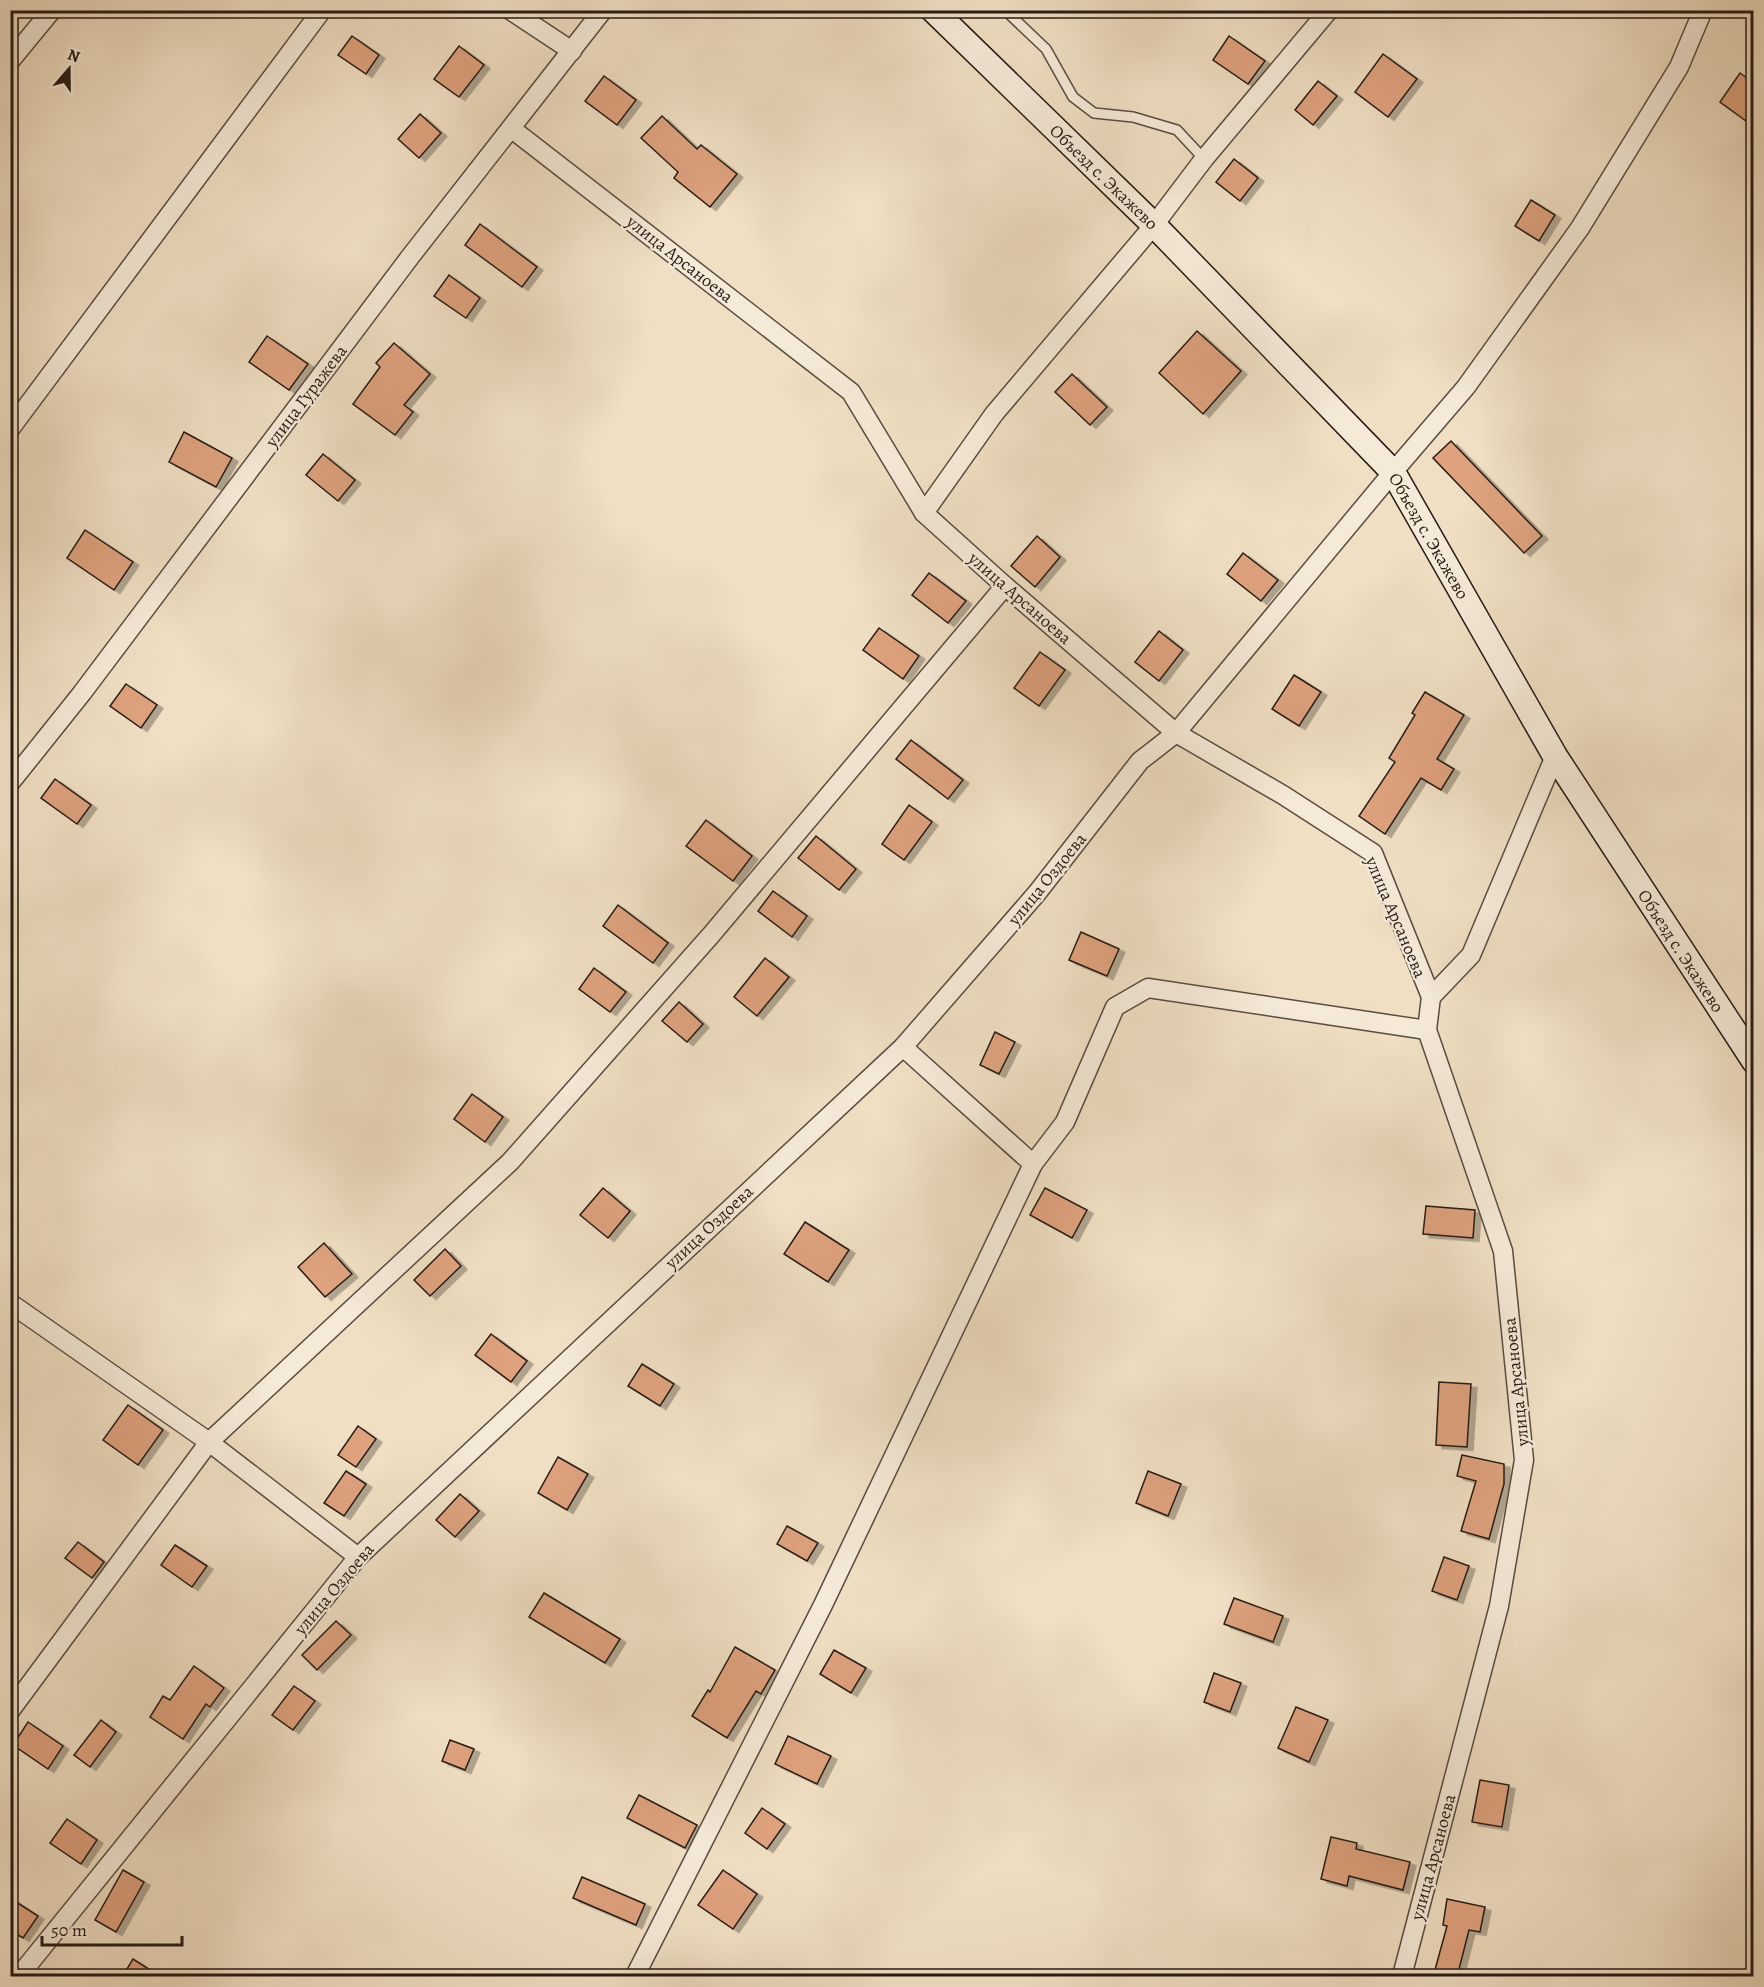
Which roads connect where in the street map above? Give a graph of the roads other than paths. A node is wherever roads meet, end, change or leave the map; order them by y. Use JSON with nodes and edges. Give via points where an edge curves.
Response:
{"nodes":[{"id":1,"x":52,"y":10,"type":"edge"},
{"id":2,"x":322,"y":10,"type":"edge"},
{"id":3,"x":510,"y":10,"type":"edge"},
{"id":4,"x":603,"y":10,"type":"edge"},
{"id":5,"x":1005,"y":10,"type":"edge"},
{"id":6,"x":1329,"y":10,"type":"edge"},
{"id":7,"x":1703,"y":10,"type":"edge"},
{"id":8,"x":937,"y":12,"type":"edge"},
{"id":9,"x":572,"y":51,"type":"junction"},
{"id":10,"x":10,"y":61,"type":"edge"},
{"id":11,"x":512,"y":129,"type":"junction"},
{"id":12,"x":1204,"y":159,"type":"junction"},
{"id":13,"x":1154,"y":225,"type":"junction"},
{"id":14,"x":10,"y":429,"type":"edge"},
{"id":15,"x":1393,"y":472,"type":"junction"},
{"id":16,"x":924,"y":513,"type":"junction"},
{"id":17,"x":1005,"y":586,"type":"junction"},
{"id":18,"x":1176,"y":733,"type":"junction"},
{"id":19,"x":1555,"y":756,"type":"junction"},
{"id":20,"x":10,"y":783,"type":"edge"},
{"id":21,"x":1431,"y":997,"type":"junction"},
{"id":22,"x":1427,"y":1030,"type":"junction"},
{"id":23,"x":903,"y":1047,"type":"junction"},
{"id":24,"x":1754,"y":1061,"type":"edge"},
{"id":25,"x":1033,"y":1164,"type":"junction"},
{"id":26,"x":10,"y":1303,"type":"edge"},
{"id":27,"x":209,"y":1443,"type":"junction"},
{"id":28,"x":358,"y":1557,"type":"junction"},
{"id":29,"x":10,"y":1712,"type":"edge"},
{"id":30,"x":19,"y":1977,"type":"edge"},
{"id":31,"x":635,"y":1977,"type":"edge"},
{"id":32,"x":1402,"y":1977,"type":"edge"}],
"edges":[{"from":1,"to":10,"type":"street"},
{"from":2,"to":14,"type":"street"},
{"from":3,"to":9,"type":"street"},
{"from":4,"to":9,"type":"street","name":"улица Гуражева"},
{"from":5,"to":12,"type":"lane","via":[[1046,49],[1073,97],[1094,113],[1133,117],[1176,130]]},
{"from":6,"to":12,"type":"street"},
{"from":7,"to":15,"type":"street","name":"улица Оздоева","via":[[1679,67],[1580,228],[1466,387]]},
{"from":8,"to":13,"type":"main road","name":"Объезд с. Экажево"},
{"from":9,"to":11,"type":"street","name":"улица Гуражева"},
{"from":11,"to":16,"type":"street","name":"улица Арсаноева","via":[[851,392]]},
{"from":11,"to":20,"type":"street","name":"улица Гуражева"},
{"from":12,"to":13,"type":"street"},
{"from":13,"to":15,"type":"main road","name":"Объезд с. Экажево"},
{"from":13,"to":16,"type":"street","via":[[994,414]]},
{"from":15,"to":18,"type":"street","name":"улица Оздоева"},
{"from":15,"to":19,"type":"main road","name":"Объезд с. Экажево"},
{"from":16,"to":17,"type":"street","name":"улица Арсаноева"},
{"from":17,"to":18,"type":"street","name":"улица Арсаноева"},
{"from":17,"to":27,"type":"street","via":[[711,935],[510,1162]]},
{"from":18,"to":21,"type":"street","name":"улица Арсаноева","via":[[1373,853]]},
{"from":18,"to":23,"type":"street","name":"улица Оздоева","via":[[1140,761],[1037,893]]},
{"from":19,"to":21,"type":"street","via":[[1471,955]]},
{"from":19,"to":24,"type":"main road","name":"Объезд с. Экажево"},
{"from":21,"to":22,"type":"street","name":"улица Арсаноева"},
{"from":22,"to":25,"type":"street","via":[[1148,988],[1115,1007],[1065,1122]]},
{"from":22,"to":32,"type":"street","name":"улица Арсаноева","via":[[1503,1251],[1524,1460],[1499,1606]]},
{"from":23,"to":25,"type":"street"},
{"from":23,"to":28,"type":"street","name":"улица Оздоева"},
{"from":25,"to":31,"type":"street","via":[[823,1605]]},
{"from":26,"to":27,"type":"street"},
{"from":27,"to":28,"type":"street"},
{"from":27,"to":29,"type":"street"},
{"from":28,"to":30,"type":"street","name":"улица Оздоева"}]}
